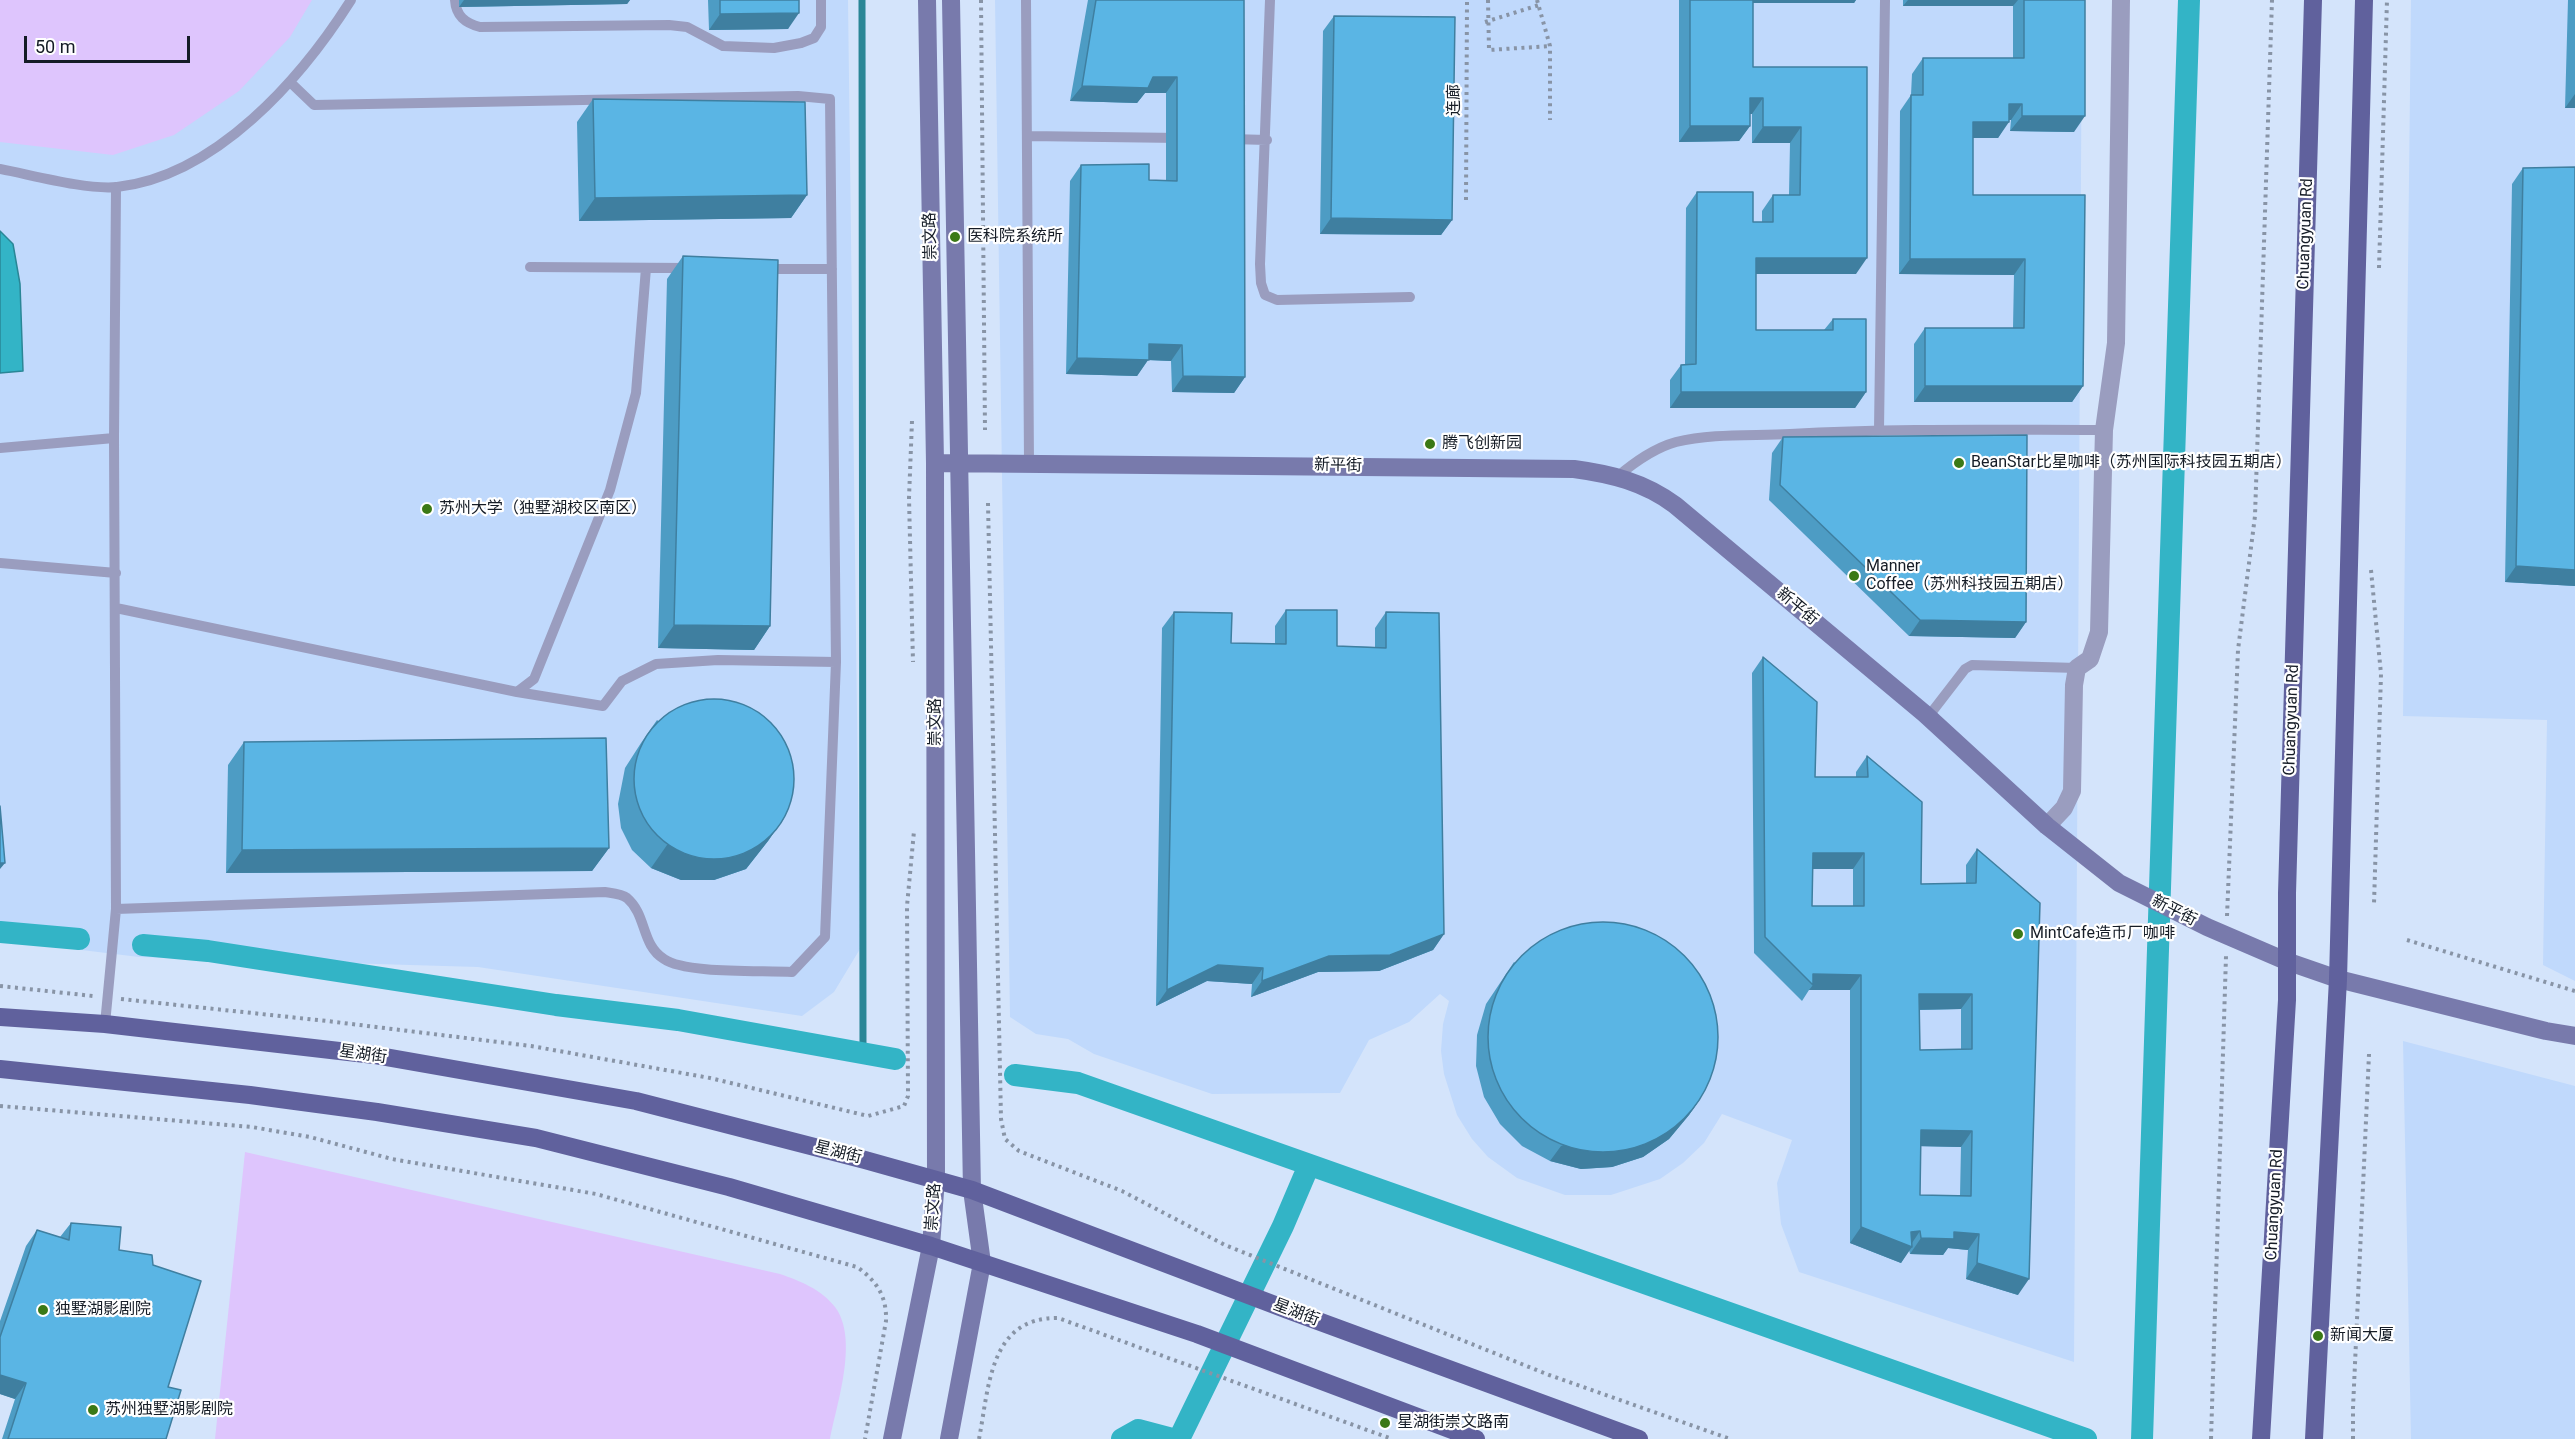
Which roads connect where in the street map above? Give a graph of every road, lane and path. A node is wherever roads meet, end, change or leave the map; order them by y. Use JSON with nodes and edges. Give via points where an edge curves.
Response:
{"nodes":[{"id":1,"x":351,"y":0,"type":"edge"},
{"id":2,"x":455,"y":0,"type":"edge"},
{"id":3,"x":821,"y":0,"type":"edge"},
{"id":4,"x":927,"y":0,"type":"edge"},
{"id":5,"x":951,"y":0,"type":"edge"},
{"id":6,"x":981,"y":0,"type":"edge"},
{"id":7,"x":1026,"y":0,"type":"edge"},
{"id":8,"x":1270,"y":0,"type":"edge"},
{"id":9,"x":1467,"y":0,"type":"edge"},
{"id":10,"x":1488,"y":0,"type":"edge"},
{"id":11,"x":1885,"y":0,"type":"edge"},
{"id":12,"x":2121,"y":0,"type":"edge"},
{"id":13,"x":2272,"y":0,"type":"edge"},
{"id":14,"x":2313,"y":0,"type":"edge"},
{"id":15,"x":2364,"y":0,"type":"edge"},
{"id":16,"x":2387,"y":0,"type":"edge"},
{"id":17,"x":1538,"y":2,"type":"edge"},
{"id":18,"x":1487,"y":22,"type":"junction"},
{"id":19,"x":1550,"y":46,"type":"junction"},
{"id":20,"x":291,"y":83,"type":"junction"},
{"id":21,"x":1550,"y":120,"type":"dead end"},
{"id":22,"x":1027,"y":136,"type":"junction"},
{"id":23,"x":1195,"y":138,"type":"edge"},
{"id":24,"x":1219,"y":139,"type":"edge"},
{"id":25,"x":1267,"y":140,"type":"junction"},
{"id":26,"x":0,"y":169,"type":"edge"},
{"id":27,"x":116,"y":187,"type":"junction"},
{"id":28,"x":1466,"y":200,"type":"dead end"},
{"id":29,"x":530,"y":267,"type":"dead end"},
{"id":30,"x":646,"y":268,"type":"junction"},
{"id":31,"x":704,"y":268,"type":"edge"},
{"id":32,"x":751,"y":268,"type":"edge"},
{"id":33,"x":832,"y":269,"type":"junction"},
{"id":34,"x":2379,"y":272,"type":"dead end"},
{"id":35,"x":1410,"y":297,"type":"dead end"},
{"id":36,"x":912,"y":418,"type":"dead end"},
{"id":37,"x":1879,"y":429,"type":"junction"},
{"id":38,"x":985,"y":430,"type":"dead end"},
{"id":39,"x":2104,"y":430,"type":"junction"},
{"id":40,"x":114,"y":438,"type":"junction"},
{"id":41,"x":0,"y":448,"type":"edge"},
{"id":42,"x":935,"y":463,"type":"junction"},
{"id":43,"x":958,"y":463,"type":"junction"},
{"id":44,"x":1029,"y":463,"type":"junction"},
{"id":45,"x":1618,"y":477,"type":"junction"},
{"id":46,"x":988,"y":503,"type":"dead end"},
{"id":47,"x":0,"y":563,"type":"edge"},
{"id":48,"x":2370,"y":568,"type":"dead end"},
{"id":49,"x":116,"y":573,"type":"junction"},
{"id":50,"x":116,"y":608,"type":"junction"},
{"id":51,"x":836,"y":662,"type":"junction"},
{"id":52,"x":2078,"y":668,"type":"junction"},
{"id":53,"x":913,"y":672,"type":"dead end"},
{"id":54,"x":517,"y":692,"type":"junction"},
{"id":55,"x":1928,"y":717,"type":"junction"},
{"id":56,"x":914,"y":824,"type":"dead end"},
{"id":57,"x":2047,"y":826,"type":"junction"},
{"id":58,"x":2374,"y":904,"type":"dead end"},
{"id":59,"x":116,"y":909,"type":"junction"},
{"id":60,"x":2226,"y":935,"type":"junction"},
{"id":61,"x":2407,"y":940,"type":"dead end"},
{"id":62,"x":2286,"y":961,"type":"junction"},
{"id":63,"x":2338,"y":979,"type":"junction"},
{"id":64,"x":0,"y":986,"type":"edge"},
{"id":65,"x":2575,"y":991,"type":"edge"},
{"id":66,"x":102,"y":997,"type":"dead end"},
{"id":67,"x":114,"y":998,"type":"dead end"},
{"id":68,"x":0,"y":1017,"type":"edge"},
{"id":69,"x":105,"y":1024,"type":"junction"},
{"id":70,"x":2575,"y":1036,"type":"edge"},
{"id":71,"x":2369,"y":1054,"type":"dead end"},
{"id":72,"x":0,"y":1070,"type":"edge"},
{"id":73,"x":0,"y":1106,"type":"edge"},
{"id":74,"x":936,"y":1179,"type":"junction"},
{"id":75,"x":972,"y":1190,"type":"junction"},
{"id":76,"x":931,"y":1246,"type":"junction"},
{"id":77,"x":982,"y":1263,"type":"junction"},
{"id":78,"x":865,"y":1439,"type":"edge"},
{"id":79,"x":892,"y":1439,"type":"edge"},
{"id":80,"x":948,"y":1439,"type":"edge"},
{"id":81,"x":979,"y":1439,"type":"edge"},
{"id":82,"x":1392,"y":1439,"type":"edge"},
{"id":83,"x":1476,"y":1439,"type":"edge"},
{"id":84,"x":1639,"y":1439,"type":"edge"},
{"id":85,"x":1730,"y":1439,"type":"edge"},
{"id":86,"x":2211,"y":1439,"type":"edge"},
{"id":87,"x":2261,"y":1439,"type":"edge"},
{"id":88,"x":2314,"y":1439,"type":"edge"},
{"id":89,"x":2353,"y":1439,"type":"edge"}],
"edges":[{"from":1,"to":20,"type":"lane"},
{"from":2,"to":3,"type":"lane","via":[[456,10],[467,24],[480,27],[669,25],[687,27],[723,46],[774,48],[814,38],[821,27]]},
{"from":4,"to":42,"type":"street","name":"崇文路"},
{"from":5,"to":43,"type":"street","name":"崇文路"},
{"from":6,"to":38,"type":"path"},
{"from":7,"to":22,"type":"lane"},
{"from":8,"to":25,"type":"lane"},
{"from":9,"to":28,"type":"path","name":"连廊"},
{"from":10,"to":18,"type":"path"},
{"from":11,"to":37,"type":"lane"},
{"from":12,"to":39,"type":"street","via":[[2116,343]]},
{"from":13,"to":60,"type":"path","via":[[2255,516],[2238,650]]},
{"from":14,"to":62,"type":"main road","name":"Chuangyuan Rd"},
{"from":15,"to":63,"type":"main road"},
{"from":16,"to":34,"type":"path"},
{"from":17,"to":18,"type":"path"},
{"from":17,"to":19,"type":"path"},
{"from":18,"to":19,"type":"path","via":[[1489,50]]},
{"from":19,"to":21,"type":"path"},
{"from":20,"to":27,"type":"lane","via":[[239,132],[171,174]]},
{"from":20,"to":33,"type":"lane","via":[[314,105],[798,96],[830,99]]},
{"from":22,"to":23,"type":"lane"},
{"from":22,"to":44,"type":"lane"},
{"from":24,"to":25,"type":"lane"},
{"from":25,"to":35,"type":"lane","via":[[1260,264],[1265,295],[1277,300]]},
{"from":26,"to":27,"type":"lane"},
{"from":27,"to":40,"type":"lane"},
{"from":29,"to":30,"type":"lane"},
{"from":30,"to":31,"type":"lane"},
{"from":30,"to":54,"type":"lane","via":[[636,393],[610,490],[534,679]]},
{"from":32,"to":33,"type":"lane"},
{"from":33,"to":51,"type":"lane"},
{"from":36,"to":53,"type":"path","via":[[909,498]]},
{"from":37,"to":39,"type":"lane"},
{"from":37,"to":45,"type":"lane","via":[[1676,442],[1635,461]]},
{"from":39,"to":52,"type":"street","via":[[2099,632],[2090,659]]},
{"from":40,"to":41,"type":"lane"},
{"from":40,"to":49,"type":"lane"},
{"from":42,"to":43,"type":"street","name":"新平街"},
{"from":42,"to":74,"type":"street","name":"崇文路"},
{"from":43,"to":44,"type":"street","name":"新平街"},
{"from":43,"to":75,"type":"street","name":"崇文路"},
{"from":44,"to":45,"type":"street","name":"新平街","via":[[1574,468]]},
{"from":45,"to":55,"type":"street","name":"新平街","via":[[1656,491],[1675,505]]},
{"from":46,"to":85,"type":"path","via":[[1001,1119],[1005,1139],[1019,1151],[1122,1191],[1225,1245],[1549,1375]]},
{"from":47,"to":49,"type":"lane"},
{"from":48,"to":58,"type":"path","via":[[2381,674]]},
{"from":49,"to":50,"type":"lane"},
{"from":50,"to":54,"type":"lane"},
{"from":50,"to":59,"type":"lane"},
{"from":51,"to":54,"type":"lane","via":[[718,660],[656,664],[622,681],[603,706]]},
{"from":51,"to":59,"type":"lane","via":[[825,937],[792,972],[690,967],[666,961],[651,949],[639,913],[625,896],[605,892]]},
{"from":52,"to":55,"type":"lane","via":[[1972,665]]},
{"from":52,"to":57,"type":"street","via":[[2074,685],[2072,791],[2064,808]]},
{"from":55,"to":57,"type":"street","name":"新平街"},
{"from":56,"to":67,"type":"path","via":[[907,906],[908,1096],[904,1106],[868,1116],[710,1078],[531,1046]]},
{"from":57,"to":60,"type":"street","name":"新平街","via":[[2119,882]]},
{"from":59,"to":69,"type":"lane"},
{"from":60,"to":62,"type":"street","name":"新平街"},
{"from":60,"to":86,"type":"path"},
{"from":61,"to":65,"type":"path"},
{"from":62,"to":63,"type":"street","name":"新平街"},
{"from":62,"to":87,"type":"main road","name":"Chuangyuan Rd","via":[[2287,1000]]},
{"from":63,"to":70,"type":"street","name":"新平街"},
{"from":63,"to":88,"type":"main road"},
{"from":64,"to":66,"type":"path"},
{"from":68,"to":69,"type":"main road","name":"星湖街"},
{"from":69,"to":74,"type":"main road","name":"星湖街","via":[[374,1055],[636,1101]]},
{"from":71,"to":89,"type":"path"},
{"from":72,"to":76,"type":"main road","via":[[250,1095],[536,1137],[729,1187]]},
{"from":73,"to":78,"type":"path","via":[[252,1127],[310,1137],[392,1159],[596,1194],[857,1267],[874,1282],[886,1303]]},
{"from":74,"to":75,"type":"main road","name":"星湖街"},
{"from":74,"to":76,"type":"street","name":"崇文路"},
{"from":75,"to":77,"type":"street","name":"崇文路"},
{"from":75,"to":84,"type":"main road","name":"星湖街"},
{"from":76,"to":77,"type":"main road"},
{"from":76,"to":79,"type":"street","name":"崇文路"},
{"from":77,"to":80,"type":"street","name":"崇文路"},
{"from":77,"to":83,"type":"main road","via":[[1197,1334]]},
{"from":81,"to":82,"type":"path","via":[[1000,1348],[1031,1323],[1047,1318],[1058,1318]]}]}
